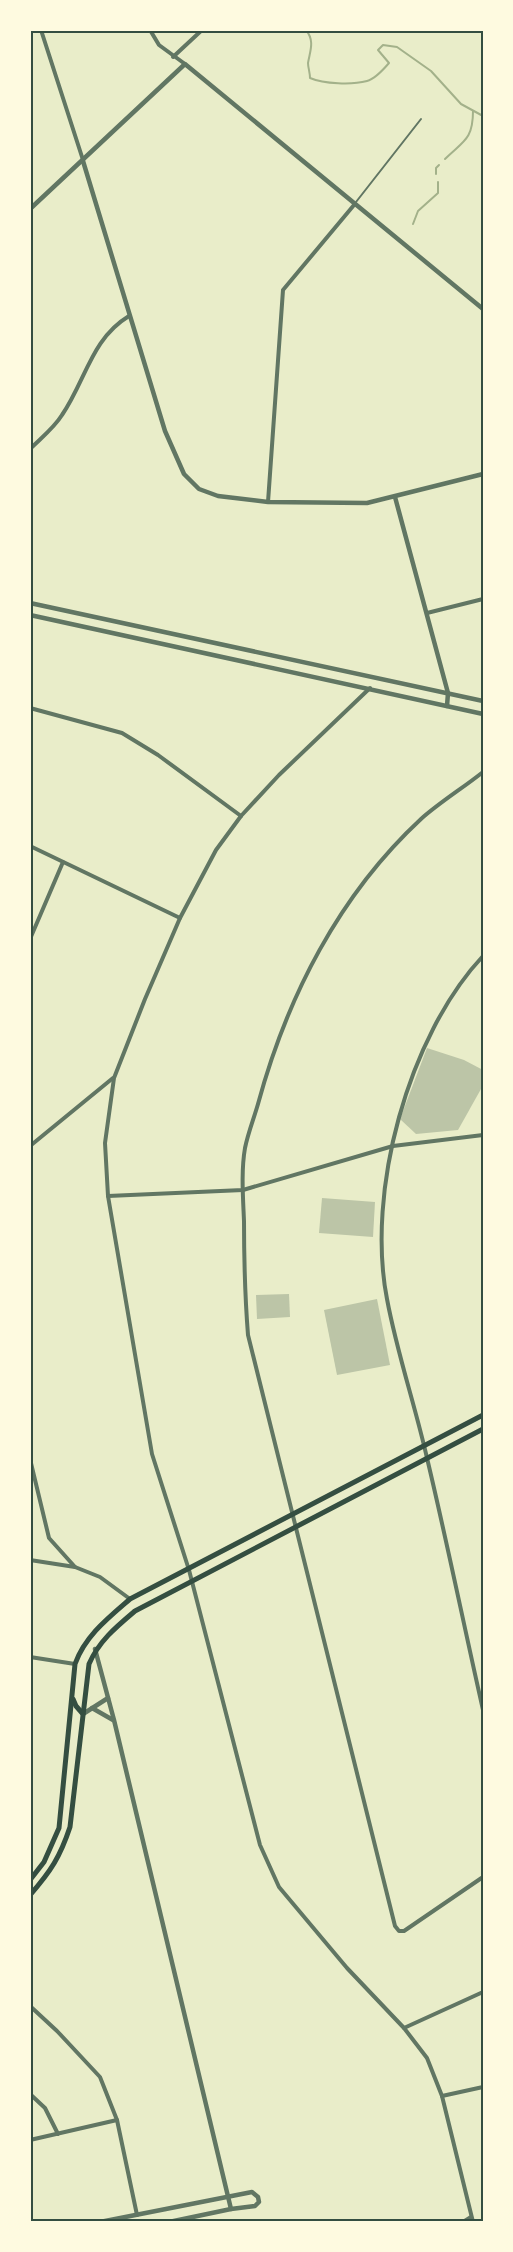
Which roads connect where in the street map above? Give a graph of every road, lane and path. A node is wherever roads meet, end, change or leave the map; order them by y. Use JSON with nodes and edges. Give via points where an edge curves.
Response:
{"nodes":[{"id":1,"x":41,"y":30,"type":"edge"},
{"id":2,"x":150,"y":30,"type":"edge"},
{"id":3,"x":202,"y":30,"type":"edge"},
{"id":4,"x":173,"y":57,"type":"junction"},
{"id":5,"x":185,"y":64,"type":"junction"},
{"id":6,"x":421,"y":118,"type":"dead end"},
{"id":7,"x":83,"y":161,"type":"junction"},
{"id":8,"x":354,"y":205,"type":"junction"},
{"id":9,"x":30,"y":209,"type":"edge"},
{"id":10,"x":483,"y":309,"type":"edge"},
{"id":11,"x":129,"y":316,"type":"junction"},
{"id":12,"x":30,"y":449,"type":"edge"},
{"id":13,"x":483,"y":474,"type":"edge"},
{"id":14,"x":395,"y":497,"type":"junction"},
{"id":15,"x":268,"y":502,"type":"junction"},
{"id":16,"x":483,"y":599,"type":"edge"},
{"id":17,"x":30,"y":603,"type":"edge"},
{"id":18,"x":427,"y":613,"type":"junction"},
{"id":19,"x":30,"y":615,"type":"edge"},
{"id":20,"x":99,"y":618,"type":"junction"},
{"id":21,"x":96,"y":629,"type":"junction"},
{"id":22,"x":370,"y":688,"type":"junction"},
{"id":23,"x":448,"y":693,"type":"junction"},
{"id":24,"x":483,"y":701,"type":"edge"},
{"id":25,"x":447,"y":706,"type":"junction"},
{"id":26,"x":30,"y":708,"type":"edge"},
{"id":27,"x":483,"y":714,"type":"edge"},
{"id":28,"x":483,"y":772,"type":"edge"},
{"id":29,"x":241,"y":816,"type":"junction"},
{"id":30,"x":30,"y":846,"type":"edge"},
{"id":31,"x":63,"y":862,"type":"junction"},
{"id":32,"x":180,"y":918,"type":"junction"},
{"id":33,"x":30,"y":939,"type":"edge"},
{"id":34,"x":483,"y":956,"type":"edge"},
{"id":35,"x":114,"y":1078,"type":"junction"},
{"id":36,"x":483,"y":1135,"type":"edge"},
{"id":37,"x":30,"y":1146,"type":"edge"},
{"id":38,"x":393,"y":1146,"type":"junction"},
{"id":39,"x":243,"y":1190,"type":"junction"},
{"id":40,"x":108,"y":1196,"type":"junction"},
{"id":41,"x":483,"y":1415,"type":"edge"},
{"id":42,"x":483,"y":1429,"type":"edge"},
{"id":43,"x":424,"y":1445,"type":"junction"},
{"id":44,"x":427,"y":1458,"type":"junction"},
{"id":45,"x":30,"y":1459,"type":"edge"},
{"id":46,"x":292,"y":1515,"type":"junction"},
{"id":47,"x":296,"y":1527,"type":"junction"},
{"id":48,"x":30,"y":1560,"type":"edge"},
{"id":49,"x":75,"y":1567,"type":"junction"},
{"id":50,"x":189,"y":1570,"type":"junction"},
{"id":51,"x":190,"y":1583,"type":"junction"},
{"id":52,"x":130,"y":1599,"type":"junction"},
{"id":53,"x":95,"y":1649,"type":"junction"},
{"id":54,"x":30,"y":1658,"type":"edge"},
{"id":55,"x":75,"y":1665,"type":"junction"},
{"id":56,"x":72,"y":1697,"type":"junction"},
{"id":57,"x":108,"y":1698,"type":"junction"},
{"id":58,"x":92,"y":1708,"type":"junction"},
{"id":59,"x":483,"y":1710,"type":"edge"},
{"id":60,"x":83,"y":1714,"type":"junction"},
{"id":61,"x":114,"y":1720,"type":"junction"},
{"id":62,"x":483,"y":1876,"type":"edge"},
{"id":63,"x":30,"y":1880,"type":"edge"},
{"id":64,"x":30,"y":1895,"type":"edge"},
{"id":65,"x":483,"y":1992,"type":"edge"},
{"id":66,"x":30,"y":2006,"type":"edge"},
{"id":67,"x":404,"y":2028,"type":"junction"},
{"id":68,"x":483,"y":2087,"type":"edge"},
{"id":69,"x":30,"y":2094,"type":"edge"},
{"id":70,"x":442,"y":2096,"type":"junction"},
{"id":71,"x":117,"y":2120,"type":"junction"},
{"id":72,"x":58,"y":2134,"type":"junction"},
{"id":73,"x":30,"y":2140,"type":"edge"},
{"id":74,"x":229,"y":2196,"type":"junction"},
{"id":75,"x":231,"y":2209,"type":"junction"},
{"id":76,"x":137,"y":2215,"type":"junction"},
{"id":77,"x":472,"y":2219,"type":"edge"},
{"id":78,"x":100,"y":2222,"type":"edge"},
{"id":79,"x":169,"y":2222,"type":"edge"},
{"id":80,"x":463,"y":2222,"type":"edge"}],
"edges":[{"from":1,"to":7,"type":"street"},
{"from":2,"to":4,"type":"street"},
{"from":3,"to":4,"type":"street"},
{"from":4,"to":5,"type":"street"},
{"from":5,"to":7,"type":"street"},
{"from":5,"to":8,"type":"street"},
{"from":6,"to":8,"type":"lane"},
{"from":7,"to":9,"type":"street"},
{"from":7,"to":11,"type":"street"},
{"from":8,"to":10,"type":"street"},
{"from":8,"to":15,"type":"street","via":[[283,290]]},
{"from":11,"to":12,"type":"street","via":[[102,340],[62,416]]},
{"from":11,"to":15,"type":"street","via":[[165,431],[184,474],[199,489],[218,496]]},
{"from":13,"to":14,"type":"street"},
{"from":14,"to":15,"type":"street","via":[[367,503]]},
{"from":14,"to":18,"type":"street"},
{"from":16,"to":18,"type":"street"},
{"from":17,"to":20,"type":"street"},
{"from":18,"to":23,"type":"street"},
{"from":19,"to":21,"type":"street"},
{"from":20,"to":21,"type":"street"},
{"from":20,"to":23,"type":"street"},
{"from":21,"to":22,"type":"street"},
{"from":22,"to":25,"type":"street"},
{"from":22,"to":29,"type":"street"},
{"from":23,"to":24,"type":"street"},
{"from":23,"to":25,"type":"street"},
{"from":25,"to":27,"type":"street"},
{"from":26,"to":29,"type":"street","via":[[122,733]]},
{"from":28,"to":39,"type":"street","via":[[422,818],[389,852],[317,951],[268,1066],[245,1148]]},
{"from":29,"to":32,"type":"street","via":[[216,850]]},
{"from":30,"to":31,"type":"street"},
{"from":31,"to":32,"type":"street"},
{"from":31,"to":33,"type":"street"},
{"from":32,"to":35,"type":"street"},
{"from":34,"to":38,"type":"street","via":[[465,975],[442,1012],[411,1078]]},
{"from":35,"to":37,"type":"street"},
{"from":35,"to":40,"type":"street","via":[[105,1143]]},
{"from":36,"to":38,"type":"street"},
{"from":38,"to":39,"type":"street"},
{"from":38,"to":43,"type":"street","via":[[383,1200],[382,1250],[387,1298]]},
{"from":39,"to":40,"type":"street"},
{"from":39,"to":46,"type":"street","via":[[248,1335]]},
{"from":40,"to":50,"type":"street","via":[[152,1454]]},
{"from":41,"to":43,"type":"main road"},
{"from":42,"to":44,"type":"main road"},
{"from":43,"to":44,"type":"street"},
{"from":43,"to":46,"type":"main road"},
{"from":44,"to":47,"type":"main road"},
{"from":44,"to":59,"type":"street"},
{"from":45,"to":49,"type":"street","via":[[49,1538]]},
{"from":46,"to":47,"type":"street"},
{"from":46,"to":50,"type":"main road"},
{"from":47,"to":51,"type":"main road"},
{"from":47,"to":62,"type":"street","via":[[394,1926],[404,1931]]},
{"from":48,"to":49,"type":"street"},
{"from":49,"to":52,"type":"street","via":[[100,1577]]},
{"from":50,"to":51,"type":"street"},
{"from":50,"to":52,"type":"main road"},
{"from":51,"to":53,"type":"main road","via":[[135,1611]]},
{"from":51,"to":67,"type":"street","via":[[260,1845],[279,1887]]},
{"from":52,"to":55,"type":"main road","via":[[86,1642]]},
{"from":53,"to":57,"type":"street"},
{"from":53,"to":60,"type":"main road","via":[[89,1664]]},
{"from":54,"to":55,"type":"street"},
{"from":55,"to":56,"type":"main road"},
{"from":56,"to":60,"type":"main road"},
{"from":56,"to":63,"type":"main road","via":[[59,1828],[44,1862]]},
{"from":57,"to":58,"type":"street"},
{"from":57,"to":61,"type":"street"},
{"from":58,"to":60,"type":"street"},
{"from":58,"to":61,"type":"street"},
{"from":60,"to":64,"type":"main road","via":[[70,1827],[52,1869]]},
{"from":61,"to":74,"type":"street"},
{"from":65,"to":67,"type":"street"},
{"from":66,"to":71,"type":"street","via":[[100,2077]]},
{"from":67,"to":70,"type":"street","via":[[427,2058]]},
{"from":68,"to":70,"type":"street"},
{"from":69,"to":72,"type":"street","via":[[45,2108]]},
{"from":70,"to":77,"type":"street"},
{"from":71,"to":72,"type":"street"},
{"from":71,"to":76,"type":"street"},
{"from":72,"to":73,"type":"street"},
{"from":74,"to":75,"type":"street"},
{"from":74,"to":75,"type":"street","via":[[252,2192],[259,2202]]},
{"from":74,"to":76,"type":"street"},
{"from":75,"to":79,"type":"street"},
{"from":76,"to":78,"type":"street"},
{"from":77,"to":80,"type":"street"}]}
